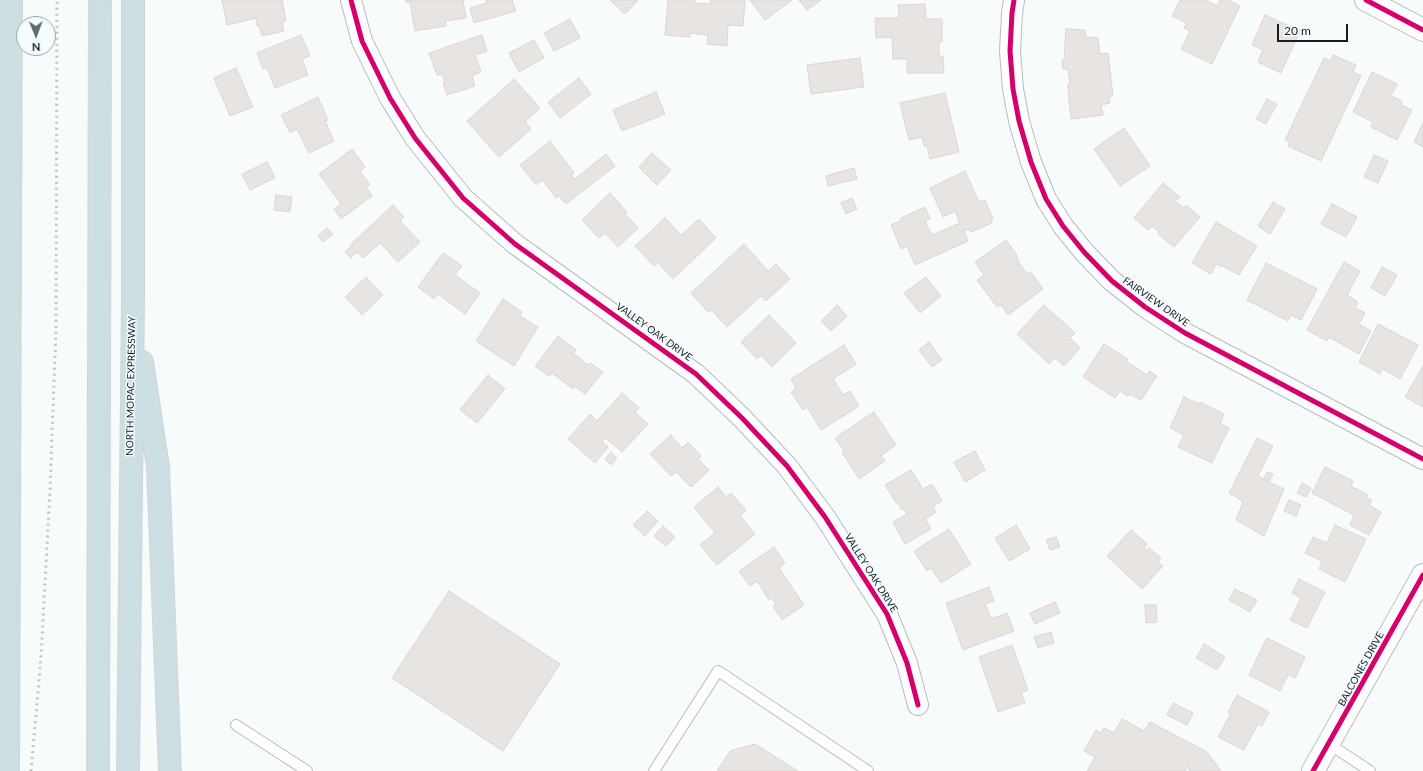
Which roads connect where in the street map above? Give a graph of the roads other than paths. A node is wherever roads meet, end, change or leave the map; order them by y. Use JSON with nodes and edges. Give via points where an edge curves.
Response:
{"nodes":[{"id":1,"x":12,"y":0,"type":"edge"},
{"id":2,"x":100,"y":0,"type":"edge"},
{"id":3,"x":133,"y":0,"type":"edge"},
{"id":4,"x":351,"y":0,"type":"edge"},
{"id":5,"x":1014,"y":0,"type":"edge"},
{"id":6,"x":1366,"y":0,"type":"edge"},
{"id":7,"x":1423,"y":30,"type":"edge"},
{"id":8,"x":132,"y":298,"type":"junction"},
{"id":9,"x":1423,"y":459,"type":"edge"},
{"id":10,"x":1423,"y":575,"type":"edge"},
{"id":11,"x":918,"y":705,"type":"dead end"},
{"id":12,"x":236,"y":725,"type":"dead end"},
{"id":13,"x":1329,"y":744,"type":"junction"},
{"id":14,"x":8,"y":771,"type":"edge"},
{"id":15,"x":98,"y":771,"type":"edge"},
{"id":16,"x":128,"y":771,"type":"edge"},
{"id":17,"x":170,"y":771,"type":"edge"},
{"id":18,"x":307,"y":771,"type":"edge"},
{"id":19,"x":654,"y":771,"type":"edge"},
{"id":20,"x":868,"y":771,"type":"edge"},
{"id":21,"x":1313,"y":771,"type":"edge"},
{"id":22,"x":1370,"y":771,"type":"edge"}],
"edges":[{"from":1,"to":14,"type":"highway"},
{"from":2,"to":15,"type":"highway"},
{"from":3,"to":8,"type":"highway","name":"NORTH MOPAC EXPRESSWAY"},
{"from":4,"to":11,"type":"street","name":"VALLEY OAK DRIVE","via":[[362,42],[390,98],[415,138],[463,198],[515,244],[696,374],[787,466],[825,517],[887,614],[907,663]]},
{"from":5,"to":9,"type":"street","name":"FAIRVIEW DRIVE","via":[[1010,51],[1019,121],[1031,162],[1046,199],[1084,252],[1112,281],[1144,307],[1185,333]]},
{"from":6,"to":7,"type":"street"},
{"from":8,"to":16,"type":"highway","name":"NORTH MOPAC EXPRESSWAY"},
{"from":8,"to":17,"type":"highway","via":[[158,467]]},
{"from":10,"to":13,"type":"street","name":"BALCONES DRIVE"},
{"from":12,"to":18,"type":"lane"},
{"from":13,"to":21,"type":"street","name":"BALCONES DRIVE"},
{"from":13,"to":22,"type":"lane"},
{"from":19,"to":20,"type":"lane","via":[[718,671]]}]}
